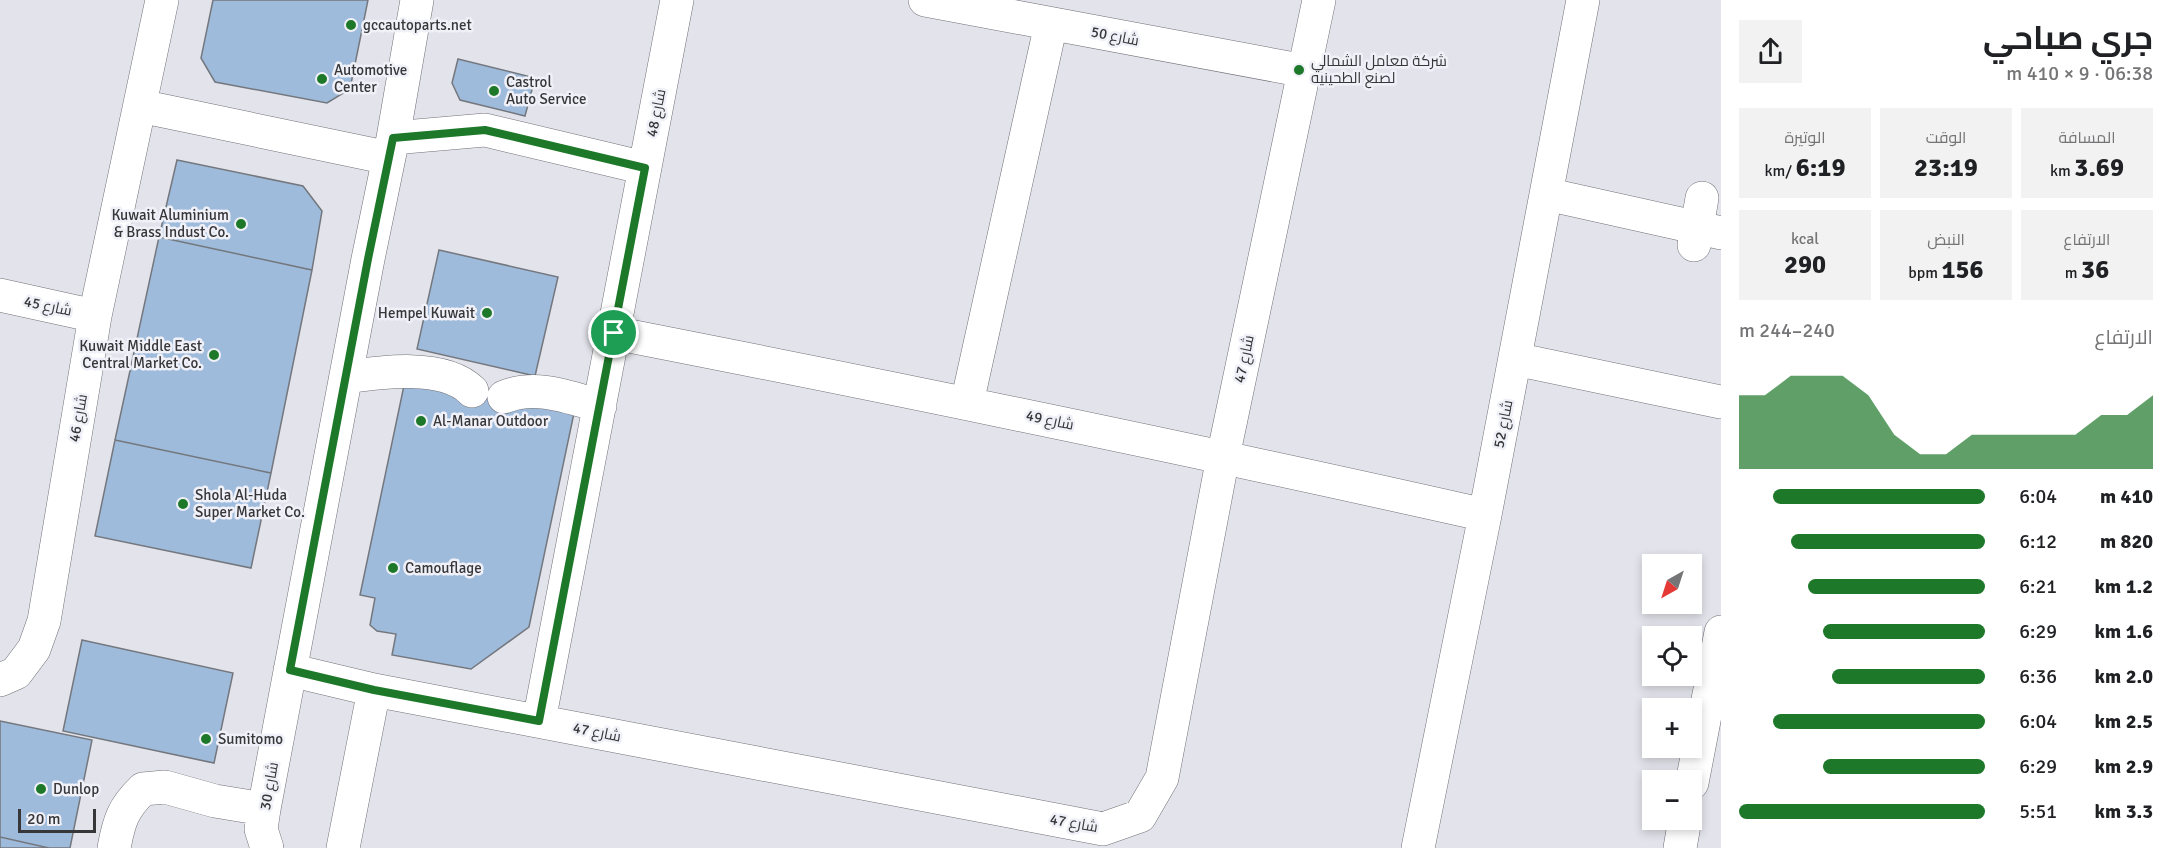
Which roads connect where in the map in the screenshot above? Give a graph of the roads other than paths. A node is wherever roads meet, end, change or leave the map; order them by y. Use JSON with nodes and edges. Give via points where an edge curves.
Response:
{"nodes":[{"id":1,"x":162,"y":0,"type":"edge"},
{"id":2,"x":417,"y":0,"type":"edge"},
{"id":3,"x":677,"y":0,"type":"edge"},
{"id":4,"x":925,"y":0,"type":"edge"},
{"id":5,"x":1319,"y":0,"type":"edge"},
{"id":6,"x":1583,"y":0,"type":"edge"},
{"id":7,"x":1051,"y":24,"type":"junction"},
{"id":8,"x":1305,"y":71,"type":"junction"},
{"id":9,"x":140,"y":106,"type":"junction"},
{"id":10,"x":391,"y":148,"type":"junction"},
{"id":11,"x":645,"y":168,"type":"junction"},
{"id":12,"x":1546,"y":194,"type":"junction"},
{"id":13,"x":1699,"y":221,"type":"edge"},
{"id":14,"x":0,"y":295,"type":"edge"},
{"id":15,"x":95,"y":316,"type":"junction"},
{"id":16,"x":614,"y":333,"type":"junction"},
{"id":17,"x":1515,"y":359,"type":"junction"},
{"id":18,"x":346,"y":377,"type":"junction"},
{"id":19,"x":472,"y":391,"type":"dead end"},
{"id":20,"x":504,"y":397,"type":"dead end"},
{"id":21,"x":1721,"y":402,"type":"edge"},
{"id":22,"x":967,"y":403,"type":"junction"},
{"id":23,"x":600,"y":406,"type":"junction"},
{"id":24,"x":1223,"y":457,"type":"junction"},
{"id":25,"x":1485,"y":515,"type":"junction"},
{"id":26,"x":1721,"y":632,"type":"edge"},
{"id":27,"x":1718,"y":667,"type":"edge"},
{"id":28,"x":290,"y":670,"type":"junction"},
{"id":29,"x":0,"y":680,"type":"edge"},
{"id":30,"x":374,"y":690,"type":"junction"},
{"id":31,"x":539,"y":721,"type":"junction"},
{"id":32,"x":1695,"y":770,"type":"edge"},
{"id":33,"x":1683,"y":830,"type":"edge"},
{"id":34,"x":258,"y":833,"type":"edge"},
{"id":35,"x":114,"y":848,"type":"edge"},
{"id":36,"x":343,"y":848,"type":"edge"},
{"id":37,"x":1418,"y":848,"type":"edge"},
{"id":38,"x":1680,"y":848,"type":"edge"}],
"edges":[{"from":1,"to":9,"type":"street","name":"شارع 46"},
{"from":2,"to":10,"type":"street","name":"شارع 30"},
{"from":3,"to":11,"type":"street","name":"شارع 48"},
{"from":4,"to":7,"type":"street","name":"شارع 50"},
{"from":5,"to":8,"type":"street","name":"شارع 47"},
{"from":6,"to":12,"type":"street","name":"شارع 52"},
{"from":7,"to":8,"type":"street","name":"شارع 50"},
{"from":7,"to":22,"type":"street"},
{"from":8,"to":24,"type":"street","name":"شارع 47"},
{"from":9,"to":10,"type":"street"},
{"from":9,"to":15,"type":"street","name":"شارع 46"},
{"from":10,"to":11,"type":"street","via":[[485,130]]},
{"from":10,"to":18,"type":"street","name":"شارع 30"},
{"from":11,"to":16,"type":"street","name":"شارع 48"},
{"from":12,"to":13,"type":"street"},
{"from":12,"to":17,"type":"street","name":"شارع 52"},
{"from":14,"to":15,"type":"street","name":"شارع 45"},
{"from":15,"to":29,"type":"street","name":"شارع 46","via":[[44,621],[34,649],[16,673]]},
{"from":16,"to":22,"type":"street","name":"شارع 49"},
{"from":16,"to":23,"type":"street","name":"شارع 48"},
{"from":17,"to":21,"type":"street"},
{"from":17,"to":25,"type":"street","name":"شارع 52"},
{"from":18,"to":19,"type":"street","via":[[408,372],[459,380]]},
{"from":18,"to":28,"type":"street","name":"شارع 30"},
{"from":20,"to":23,"type":"street","via":[[530,391]]},
{"from":22,"to":24,"type":"street","name":"شارع 49"},
{"from":23,"to":31,"type":"street","name":"شارع 48"},
{"from":24,"to":25,"type":"street","name":"شارع 49"},
{"from":24,"to":31,"type":"street","name":"شارع 47","via":[[1162,778],[1140,816],[1103,829]]},
{"from":25,"to":37,"type":"street","name":"شارع 52"},
{"from":26,"to":27,"type":"street"},
{"from":27,"to":32,"type":"street"},
{"from":28,"to":30,"type":"street","name":"شارع 47"},
{"from":28,"to":34,"type":"street","name":"شارع 30"},
{"from":30,"to":31,"type":"street","name":"شارع 47"},
{"from":30,"to":36,"type":"street"},
{"from":33,"to":38,"type":"street"},
{"from":34,"to":35,"type":"street","via":[[215,801],[165,787],[143,789],[119,820]]}]}
